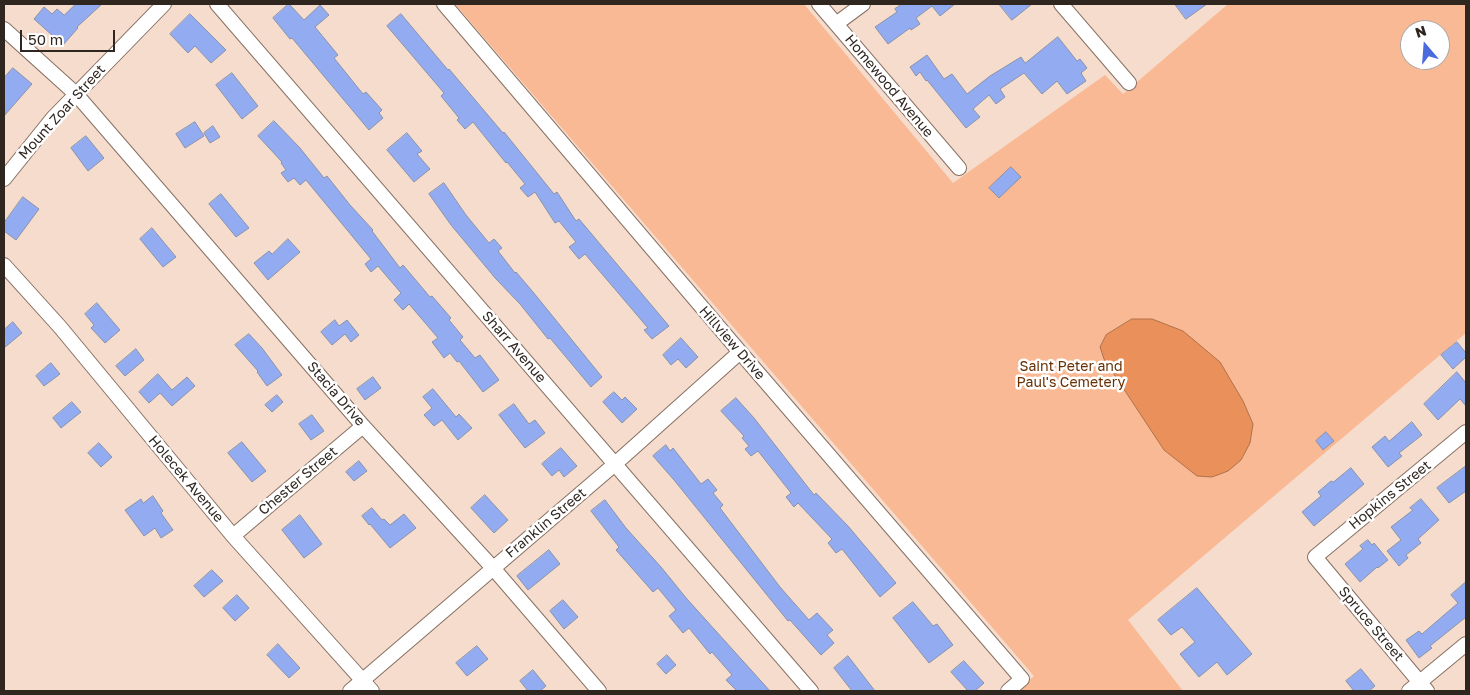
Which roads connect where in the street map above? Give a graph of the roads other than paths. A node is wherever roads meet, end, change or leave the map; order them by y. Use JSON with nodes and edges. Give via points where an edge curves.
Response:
{"nodes":[{"id":1,"x":164,"y":4,"type":"edge"},
{"id":2,"x":217,"y":4,"type":"edge"},
{"id":3,"x":444,"y":4,"type":"edge"},
{"id":4,"x":819,"y":4,"type":"edge"},
{"id":5,"x":863,"y":4,"type":"edge"},
{"id":6,"x":1061,"y":4,"type":"edge"},
{"id":7,"x":836,"y":24,"type":"junction"},
{"id":8,"x":4,"y":29,"type":"edge"},
{"id":9,"x":1129,"y":83,"type":"dead end"},
{"id":10,"x":76,"y":94,"type":"junction"},
{"id":11,"x":959,"y":168,"type":"dead end"},
{"id":12,"x":4,"y":179,"type":"edge"},
{"id":13,"x":4,"y":265,"type":"edge"},
{"id":14,"x":740,"y":352,"type":"junction"},
{"id":15,"x":363,"y":426,"type":"junction"},
{"id":16,"x":1466,"y":432,"type":"edge"},
{"id":17,"x":615,"y":464,"type":"junction"},
{"id":18,"x":233,"y":536,"type":"junction"},
{"id":19,"x":1314,"y":557,"type":"joint"},
{"id":20,"x":493,"y":568,"type":"junction"},
{"id":21,"x":1466,"y":644,"type":"edge"},
{"id":22,"x":362,"y":680,"type":"junction"},
{"id":23,"x":1419,"y":688,"type":"edge"},
{"id":24,"x":350,"y":691,"type":"edge"},
{"id":25,"x":372,"y":691,"type":"edge"},
{"id":26,"x":599,"y":691,"type":"edge"},
{"id":27,"x":811,"y":691,"type":"edge"},
{"id":28,"x":1008,"y":691,"type":"edge"}],
"edges":[{"from":1,"to":10,"type":"street","name":"Mount Zoar Street"},
{"from":2,"to":17,"type":"street","name":"Sharr Avenue"},
{"from":3,"to":14,"type":"street","name":"Hillview Drive"},
{"from":4,"to":7,"type":"street","name":"Homewood Avenue"},
{"from":5,"to":7,"type":"street"},
{"from":6,"to":9,"type":"street"},
{"from":7,"to":11,"type":"street","name":"Homewood Avenue"},
{"from":8,"to":10,"type":"street","name":"Stacia Drive"},
{"from":10,"to":12,"type":"street","name":"Mount Zoar Street"},
{"from":10,"to":15,"type":"street","name":"Stacia Drive"},
{"from":13,"to":18,"type":"street","name":"Holecek Avenue","via":[[60,327]]},
{"from":14,"to":17,"type":"street","name":"Franklin Street"},
{"from":14,"to":28,"type":"street","name":"Hillview Drive","via":[[1022,679]]},
{"from":15,"to":18,"type":"street","name":"Chester Street"},
{"from":15,"to":20,"type":"street","name":"Stacia Drive"},
{"from":16,"to":19,"type":"street","name":"Hopkins Street"},
{"from":17,"to":20,"type":"street","name":"Franklin Street"},
{"from":17,"to":27,"type":"street","name":"Sharr Avenue"},
{"from":18,"to":22,"type":"street","name":"Holecek Avenue"},
{"from":19,"to":23,"type":"street","name":"Spruce Street"},
{"from":20,"to":22,"type":"street","name":"Franklin Street"},
{"from":20,"to":26,"type":"street","name":"Stacia Drive"},
{"from":21,"to":23,"type":"street"},
{"from":22,"to":24,"type":"street","name":"Franklin Street"},
{"from":22,"to":25,"type":"street","name":"Holecek Avenue"}]}
